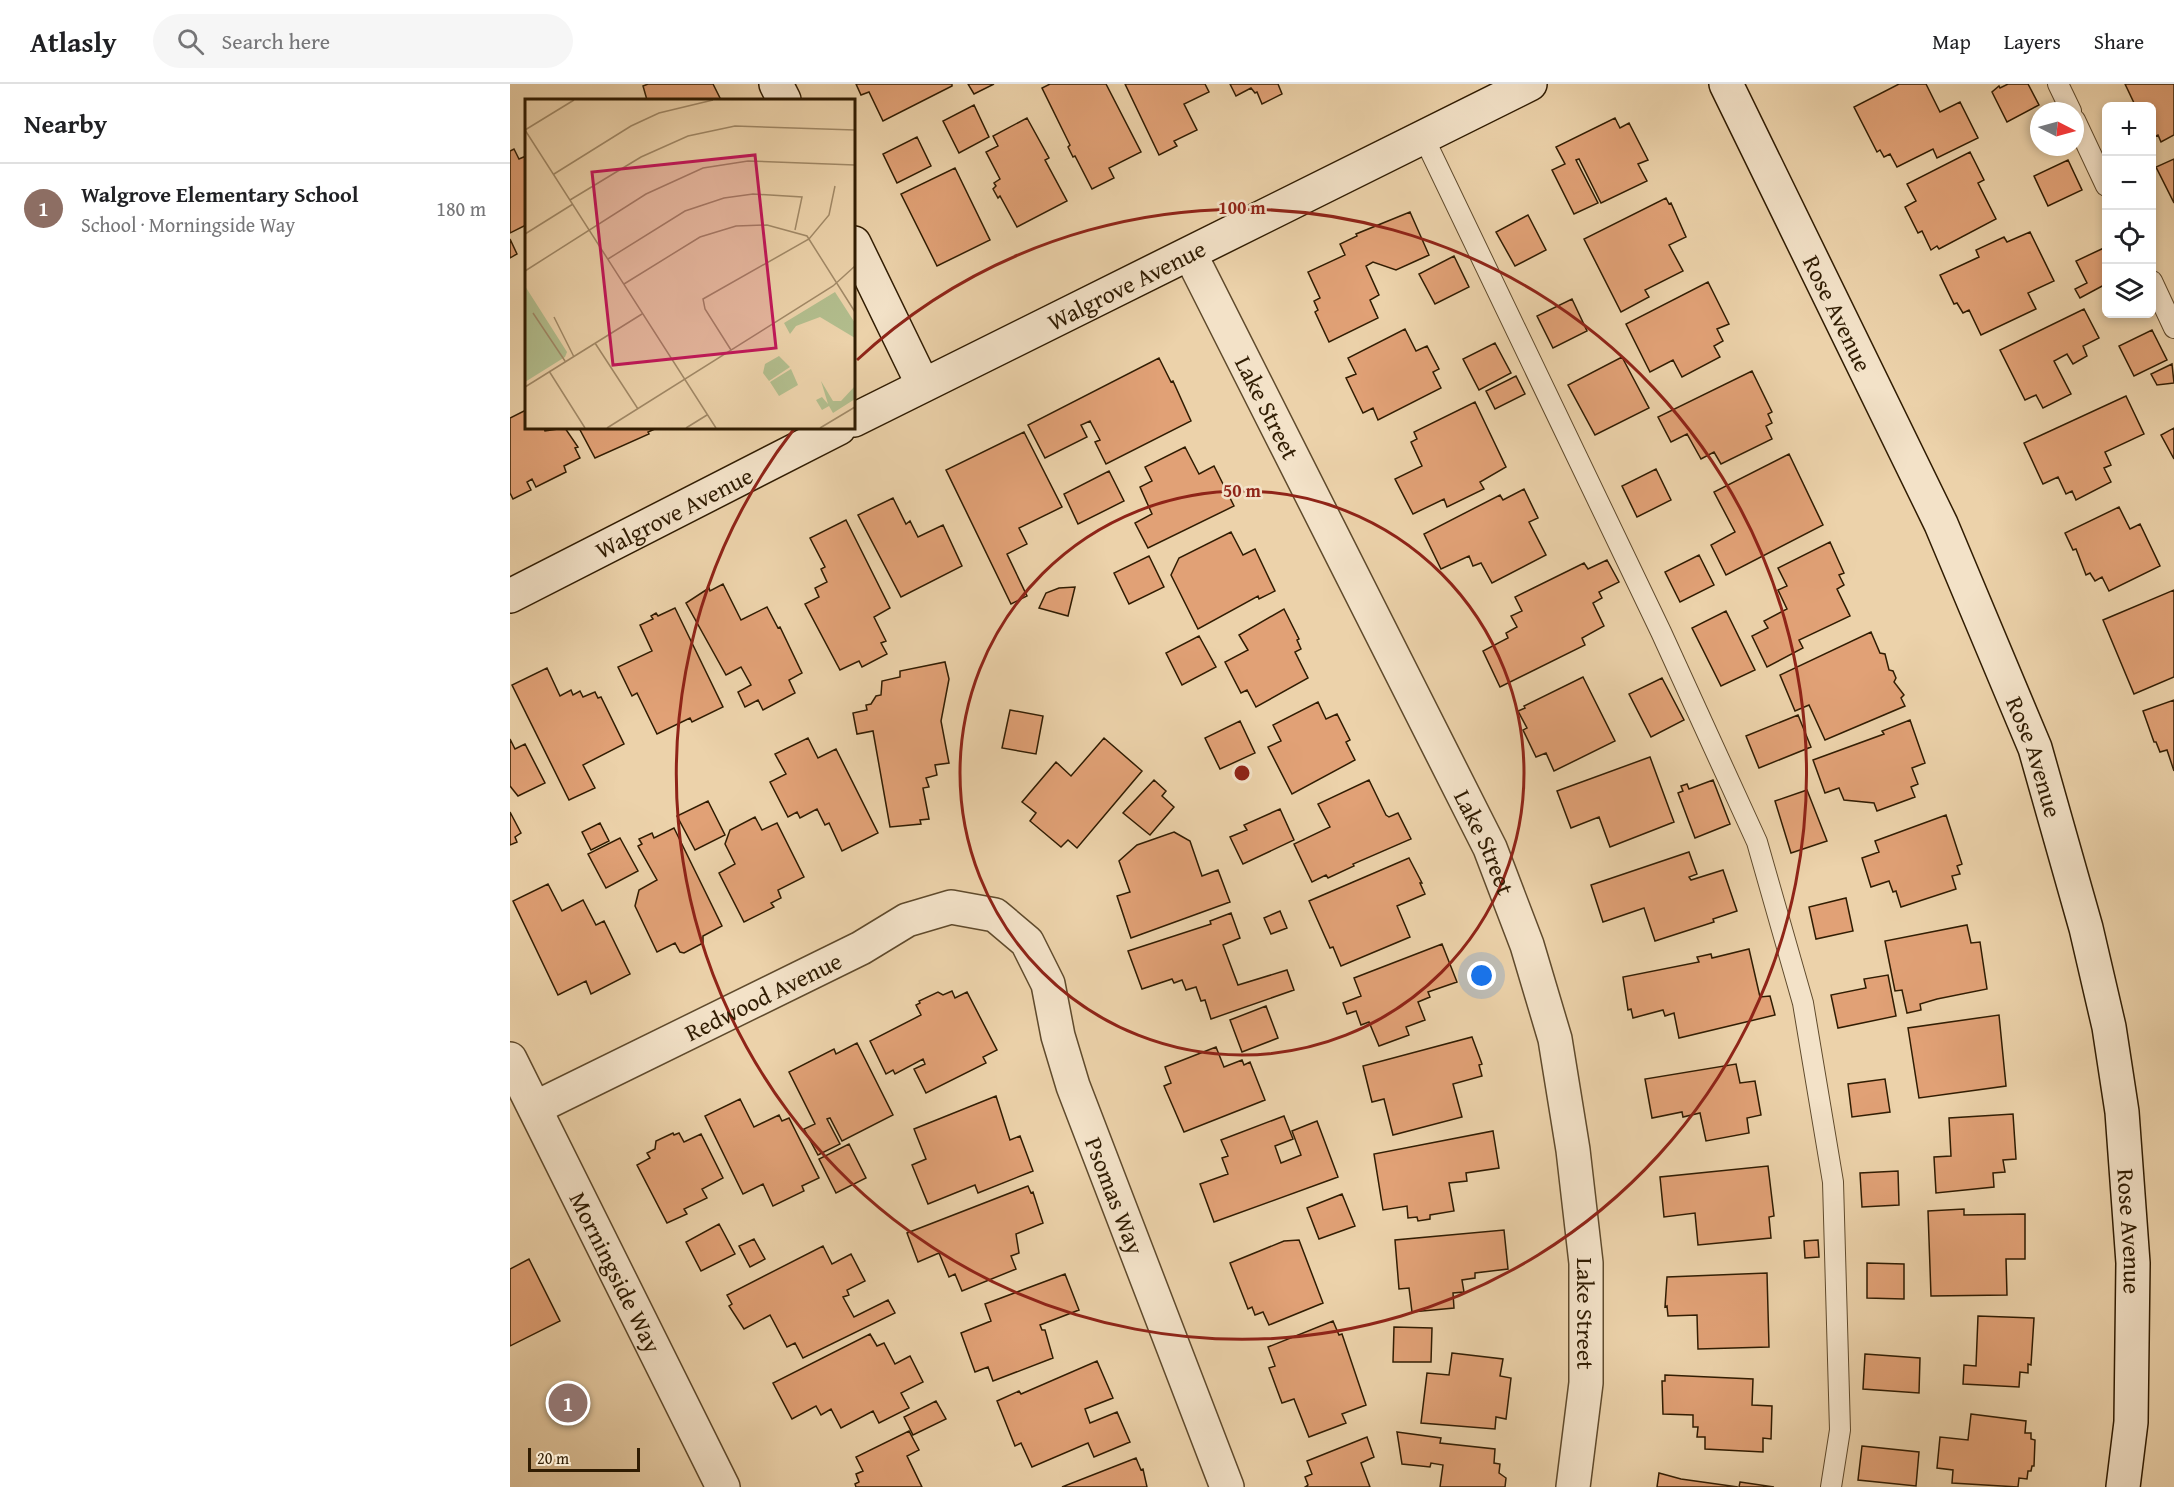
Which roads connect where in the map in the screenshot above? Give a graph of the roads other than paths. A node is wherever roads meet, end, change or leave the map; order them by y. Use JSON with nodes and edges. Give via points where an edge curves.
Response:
{"nodes":[{"id":1,"x":776,"y":84,"type":"edge"},
{"id":2,"x":1530,"y":84,"type":"edge"},
{"id":3,"x":1726,"y":84,"type":"edge"},
{"id":4,"x":2058,"y":84,"type":"edge"},
{"id":5,"x":784,"y":99,"type":"edge"},
{"id":6,"x":2067,"y":102,"type":"edge"},
{"id":7,"x":1423,"y":136,"type":"junction"},
{"id":8,"x":2084,"y":139,"type":"edge"},
{"id":9,"x":2102,"y":177,"type":"edge"},
{"id":10,"x":855,"y":245,"type":"edge"},
{"id":11,"x":1190,"y":254,"type":"junction"},
{"id":12,"x":2156,"y":291,"type":"edge"},
{"id":13,"x":2174,"y":328,"type":"edge"},
{"id":14,"x":923,"y":385,"type":"junction"},
{"id":15,"x":855,"y":419,"type":"edge"},
{"id":16,"x":837,"y":429,"type":"edge"},
{"id":17,"x":510,"y":596,"type":"edge"},
{"id":18,"x":995,"y":915,"type":"joint"},
{"id":19,"x":510,"y":1059,"type":"edge"},
{"id":20,"x":534,"y":1108,"type":"junction"},
{"id":21,"x":723,"y":1487,"type":"edge"},
{"id":22,"x":1227,"y":1487,"type":"edge"},
{"id":23,"x":1574,"y":1487,"type":"edge"},
{"id":24,"x":1831,"y":1487,"type":"edge"},
{"id":25,"x":2123,"y":1487,"type":"edge"}],
"edges":[{"from":1,"to":5,"type":"street"},
{"from":2,"to":7,"type":"street","name":"Walgrove Avenue"},
{"from":3,"to":25,"type":"street","name":"Rose Avenue","via":[[1941,524],[2035,748],[2080,905],[2109,1027],[2122,1112],[2132,1251],[2131,1422]]},
{"from":4,"to":6,"type":"lane"},
{"from":7,"to":11,"type":"street","name":"Walgrove Avenue"},
{"from":7,"to":24,"type":"lane","via":[[1661,632],[1757,842],[1803,1003],[1833,1182],[1840,1430]]},
{"from":8,"to":9,"type":"lane"},
{"from":10,"to":14,"type":"street"},
{"from":11,"to":14,"type":"street","name":"Walgrove Avenue"},
{"from":11,"to":23,"type":"street","name":"Lake Street","via":[[1490,848],[1527,945],[1555,1039],[1586,1263],[1586,1383]]},
{"from":12,"to":13,"type":"lane"},
{"from":14,"to":15,"type":"street","name":"Walgrove Avenue"},
{"from":16,"to":17,"type":"street","name":"Walgrove Avenue"},
{"from":18,"to":20,"type":"street","name":"Redwood Avenue","via":[[951,907],[907,920],[861,948]]},
{"from":18,"to":22,"type":"street","name":"Psomas Way","via":[[1028,942],[1048,984],[1073,1086]]},
{"from":19,"to":20,"type":"street","name":"Morningside Way"},
{"from":20,"to":21,"type":"street","name":"Morningside Way"}]}
